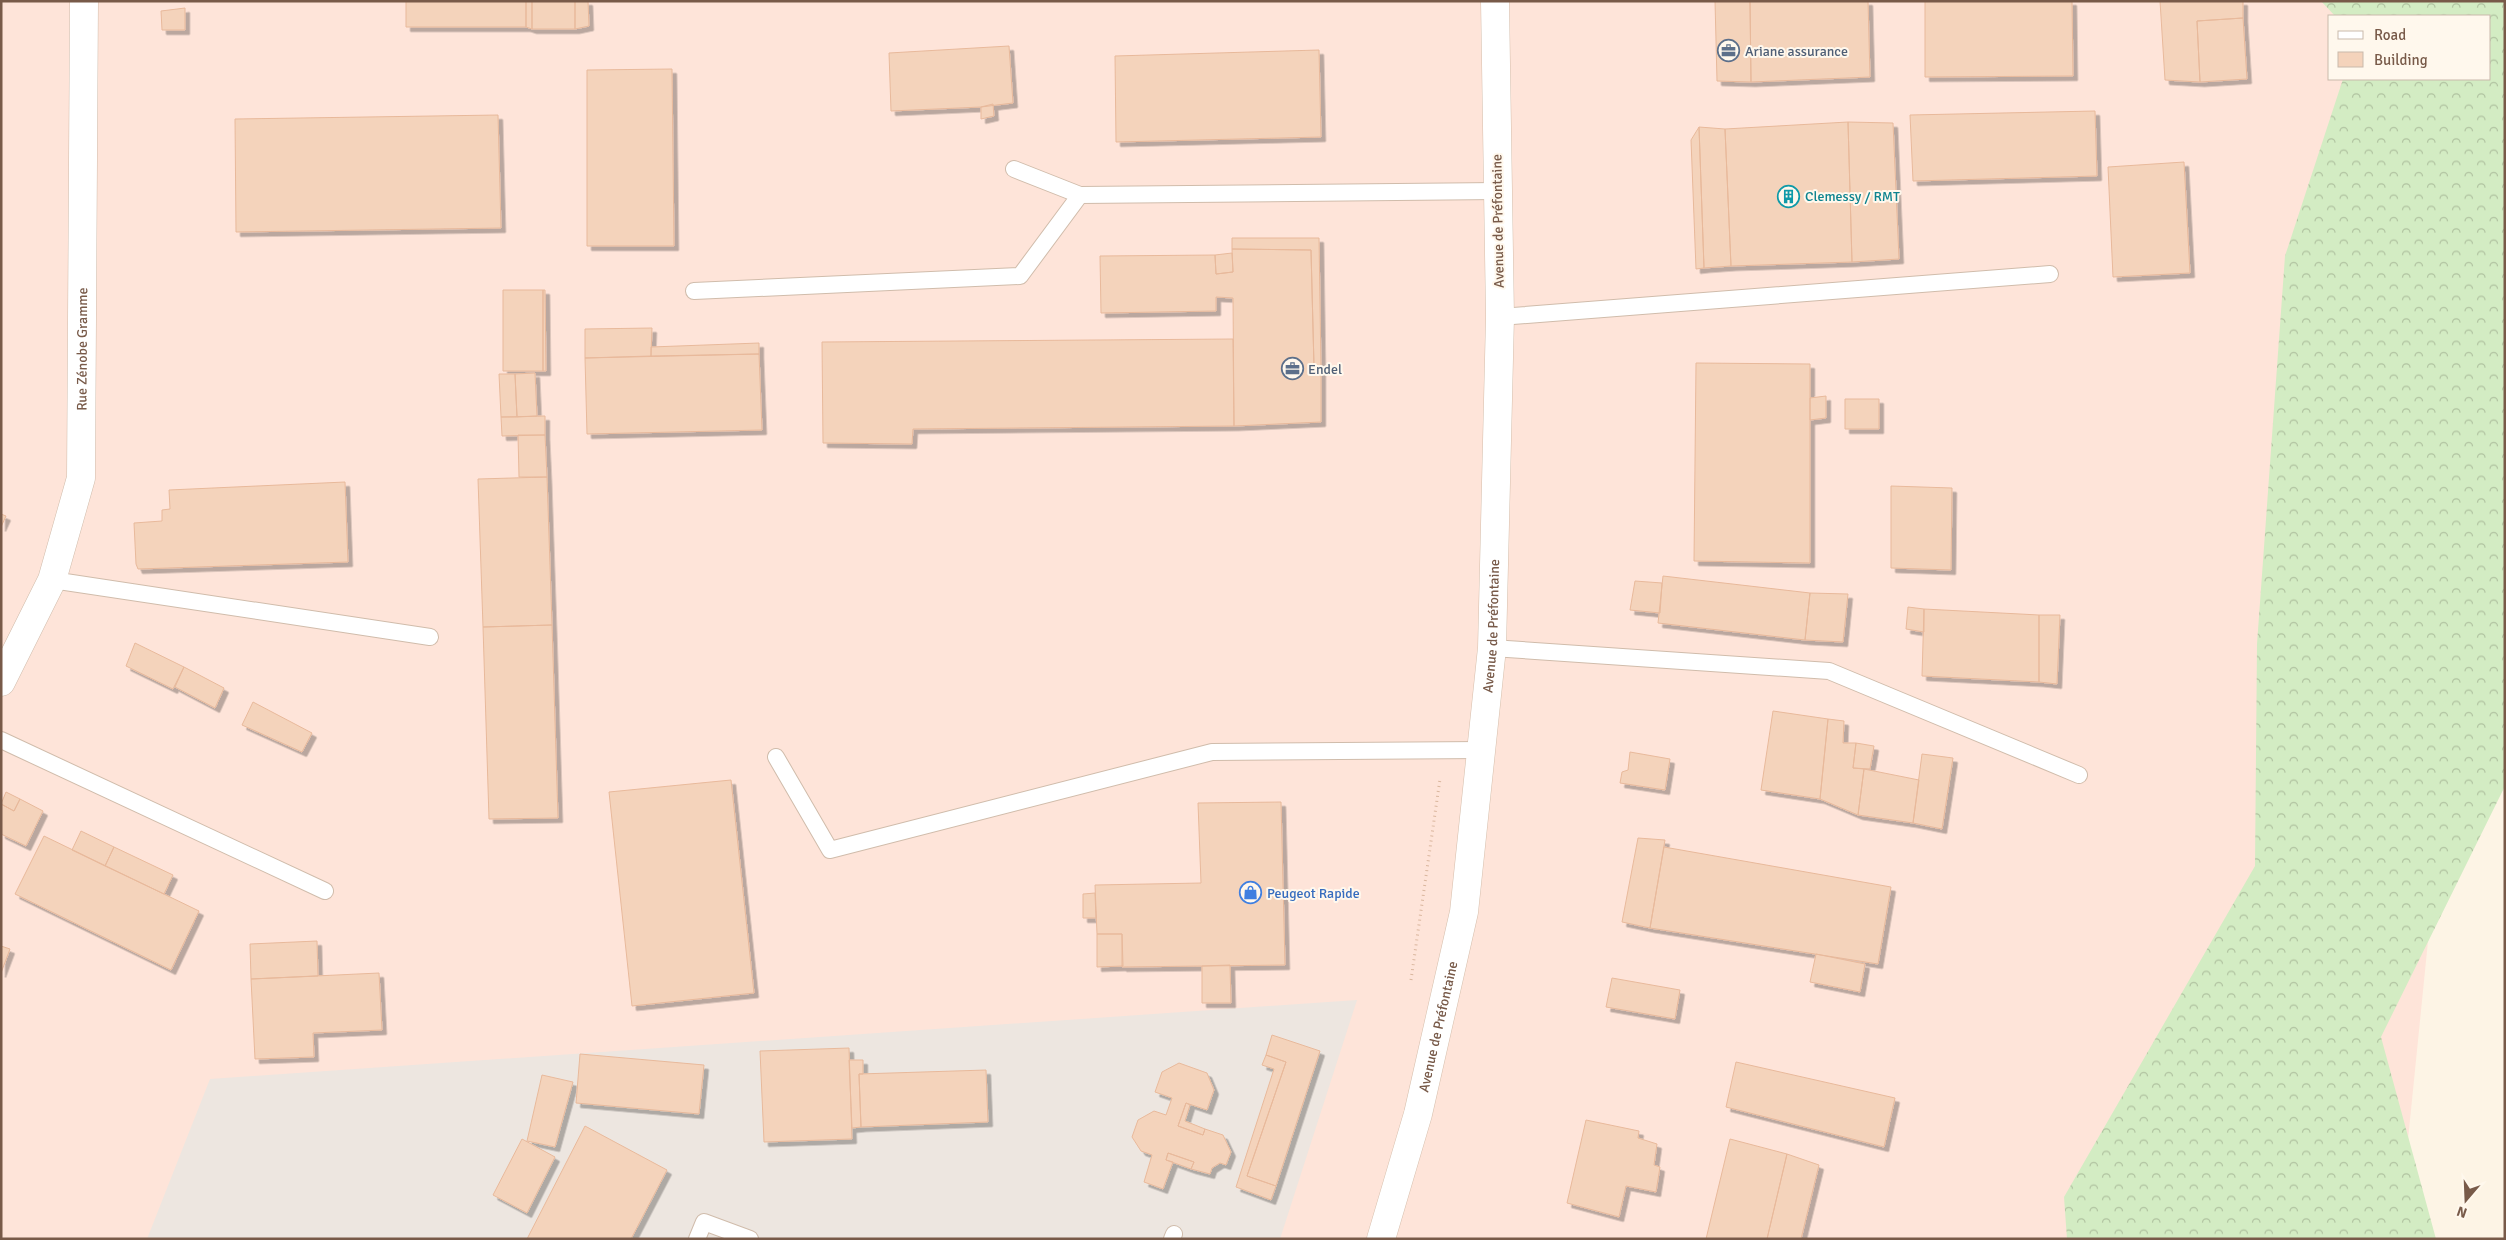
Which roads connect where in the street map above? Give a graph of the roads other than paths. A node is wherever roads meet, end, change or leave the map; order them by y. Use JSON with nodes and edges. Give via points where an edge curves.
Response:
{"nodes":[{"id":1,"x":84,"y":1,"type":"edge"},
{"id":2,"x":1495,"y":1,"type":"edge"},
{"id":3,"x":1014,"y":168,"type":"dead end"},
{"id":4,"x":1498,"y":191,"type":"junction"},
{"id":5,"x":1080,"y":195,"type":"junction"},
{"id":6,"x":2050,"y":274,"type":"dead end"},
{"id":7,"x":694,"y":291,"type":"dead end"},
{"id":8,"x":1500,"y":318,"type":"junction"},
{"id":9,"x":52,"y":580,"type":"junction"},
{"id":10,"x":430,"y":637,"type":"dead end"},
{"id":11,"x":1492,"y":648,"type":"junction"},
{"id":12,"x":1,"y":682,"type":"edge"},
{"id":13,"x":1,"y":740,"type":"edge"},
{"id":14,"x":1482,"y":750,"type":"junction"},
{"id":15,"x":776,"y":757,"type":"dead end"},
{"id":16,"x":2079,"y":776,"type":"dead end"},
{"id":17,"x":325,"y":891,"type":"dead end"},
{"id":18,"x":697,"y":1239,"type":"edge"},
{"id":19,"x":750,"y":1239,"type":"edge"},
{"id":20,"x":1380,"y":1239,"type":"edge"}],
"edges":[{"from":1,"to":9,"type":"main road","name":"Rue Zénobe Gramme","via":[[81,478]]},
{"from":2,"to":4,"type":"main road","name":"Avenue de Préfontaine"},
{"from":3,"to":5,"type":"lane"},
{"from":4,"to":5,"type":"lane"},
{"from":4,"to":8,"type":"main road","name":"Avenue de Préfontaine"},
{"from":5,"to":7,"type":"lane","via":[[1020,276]]},
{"from":6,"to":8,"type":"lane"},
{"from":8,"to":11,"type":"main road","name":"Avenue de Préfontaine"},
{"from":9,"to":10,"type":"lane"},
{"from":9,"to":12,"type":"main road","name":"Rue Zénobe Gramme"},
{"from":11,"to":14,"type":"main road","name":"Avenue de Préfontaine"},
{"from":11,"to":16,"type":"lane","via":[[1829,671]]},
{"from":13,"to":17,"type":"lane"},
{"from":14,"to":15,"type":"lane","via":[[1212,752],[830,850]]},
{"from":14,"to":20,"type":"main road","name":"Avenue de Préfontaine","via":[[1464,912],[1418,1114]]},
{"from":18,"to":19,"type":"lane","via":[[704,1222]]}]}
